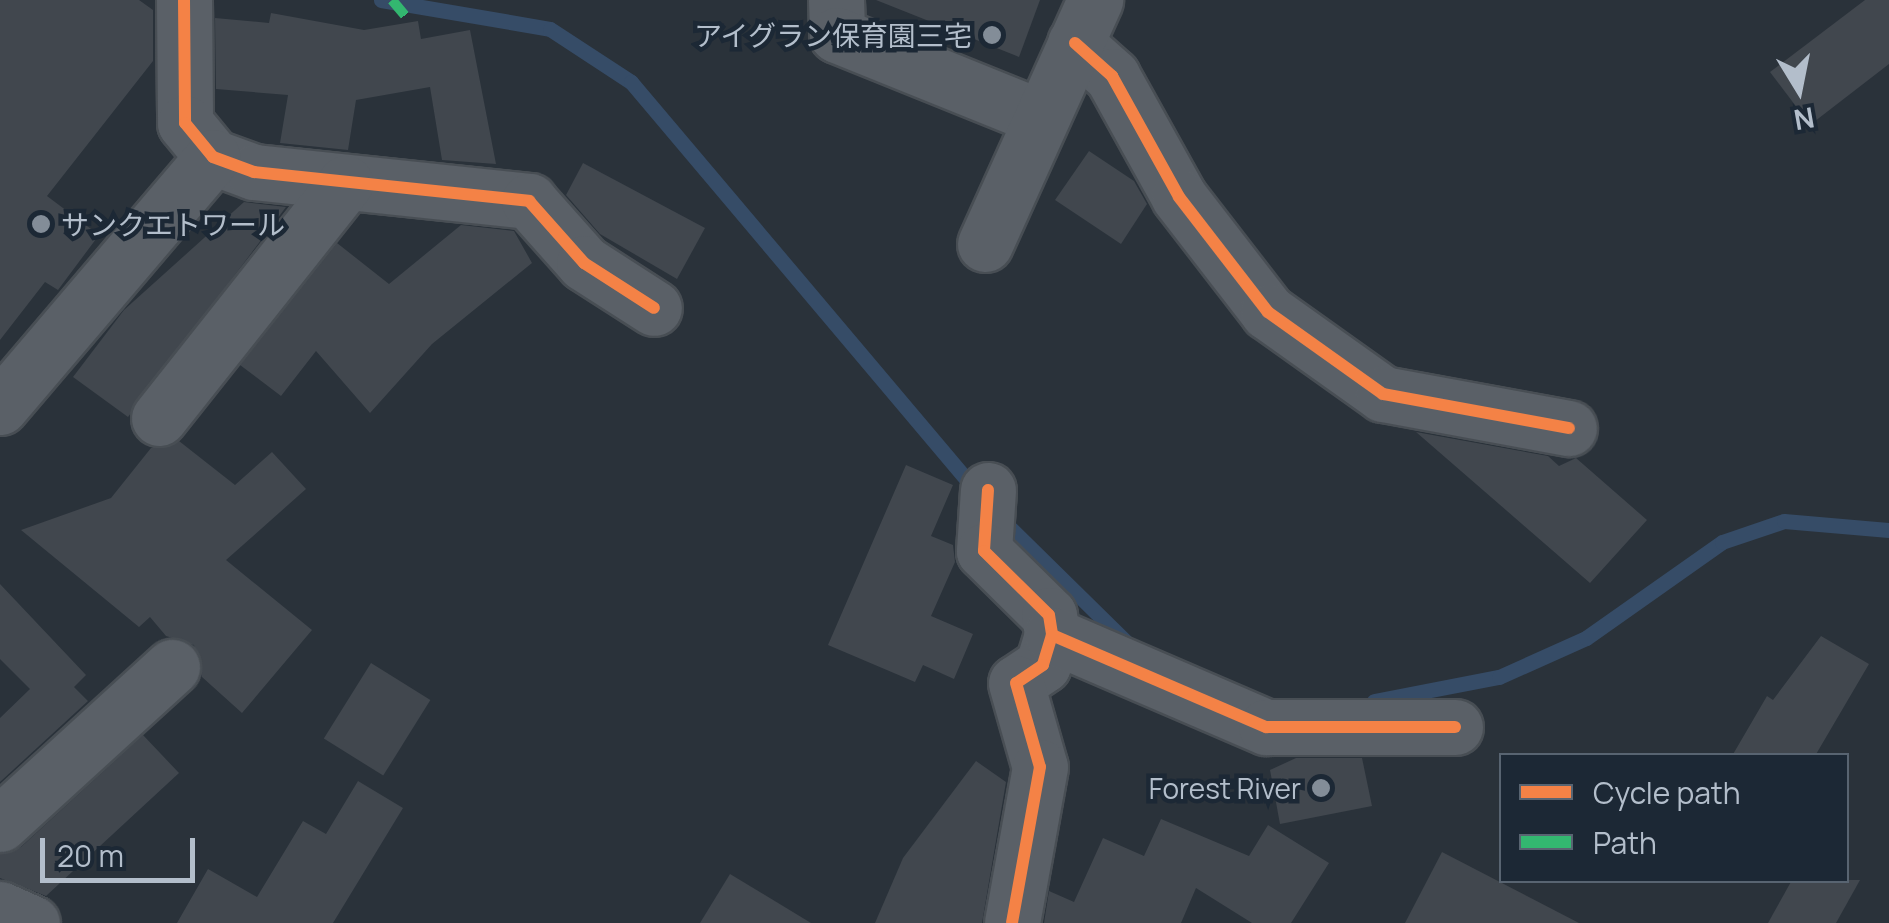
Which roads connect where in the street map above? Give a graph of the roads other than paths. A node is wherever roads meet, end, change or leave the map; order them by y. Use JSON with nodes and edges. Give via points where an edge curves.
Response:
{"nodes":[{"id":1,"x":184,"y":0,"type":"edge"},
{"id":2,"x":836,"y":0,"type":"edge"},
{"id":3,"x":1085,"y":22,"type":"edge"},
{"id":4,"x":1040,"y":117,"type":"junction"},
{"id":5,"x":213,"y":156,"type":"junction"},
{"id":6,"x":345,"y":183,"type":"junction"},
{"id":7,"x":985,"y":244,"type":"dead end"},
{"id":8,"x":654,"y":308,"type":"dead end"},
{"id":9,"x":0,"y":406,"type":"edge"},
{"id":10,"x":159,"y":418,"type":"dead end"},
{"id":11,"x":1569,"y":428,"type":"dead end"},
{"id":12,"x":985,"y":505,"type":"dead end"},
{"id":13,"x":1052,"y":635,"type":"junction"},
{"id":14,"x":172,"y":667,"type":"dead end"},
{"id":15,"x":1455,"y":727,"type":"dead end"},
{"id":16,"x":0,"y":824,"type":"edge"},
{"id":17,"x":0,"y":909,"type":"edge"},
{"id":18,"x":32,"y":923,"type":"edge"},
{"id":19,"x":1012,"y":923,"type":"edge"}],
"edges":[{"from":1,"to":5,"type":"street","via":[[183,109]]},
{"from":2,"to":4,"type":"street","via":[[837,35]]},
{"from":3,"to":4,"type":"street"},
{"from":3,"to":11,"type":"street","via":[[1180,198],[1268,312],[1384,394]]},
{"from":4,"to":7,"type":"street"},
{"from":5,"to":6,"type":"street","via":[[254,172]]},
{"from":5,"to":9,"type":"street"},
{"from":6,"to":8,"type":"street","via":[[528,201],[596,273]]},
{"from":6,"to":10,"type":"street"},
{"from":12,"to":13,"type":"street","via":[[984,550],[1049,615]]},
{"from":13,"to":15,"type":"street","via":[[1266,727]]},
{"from":13,"to":19,"type":"street","via":[[1043,665],[1016,683],[1040,767]]},
{"from":14,"to":16,"type":"street"},
{"from":17,"to":18,"type":"street"}]}
